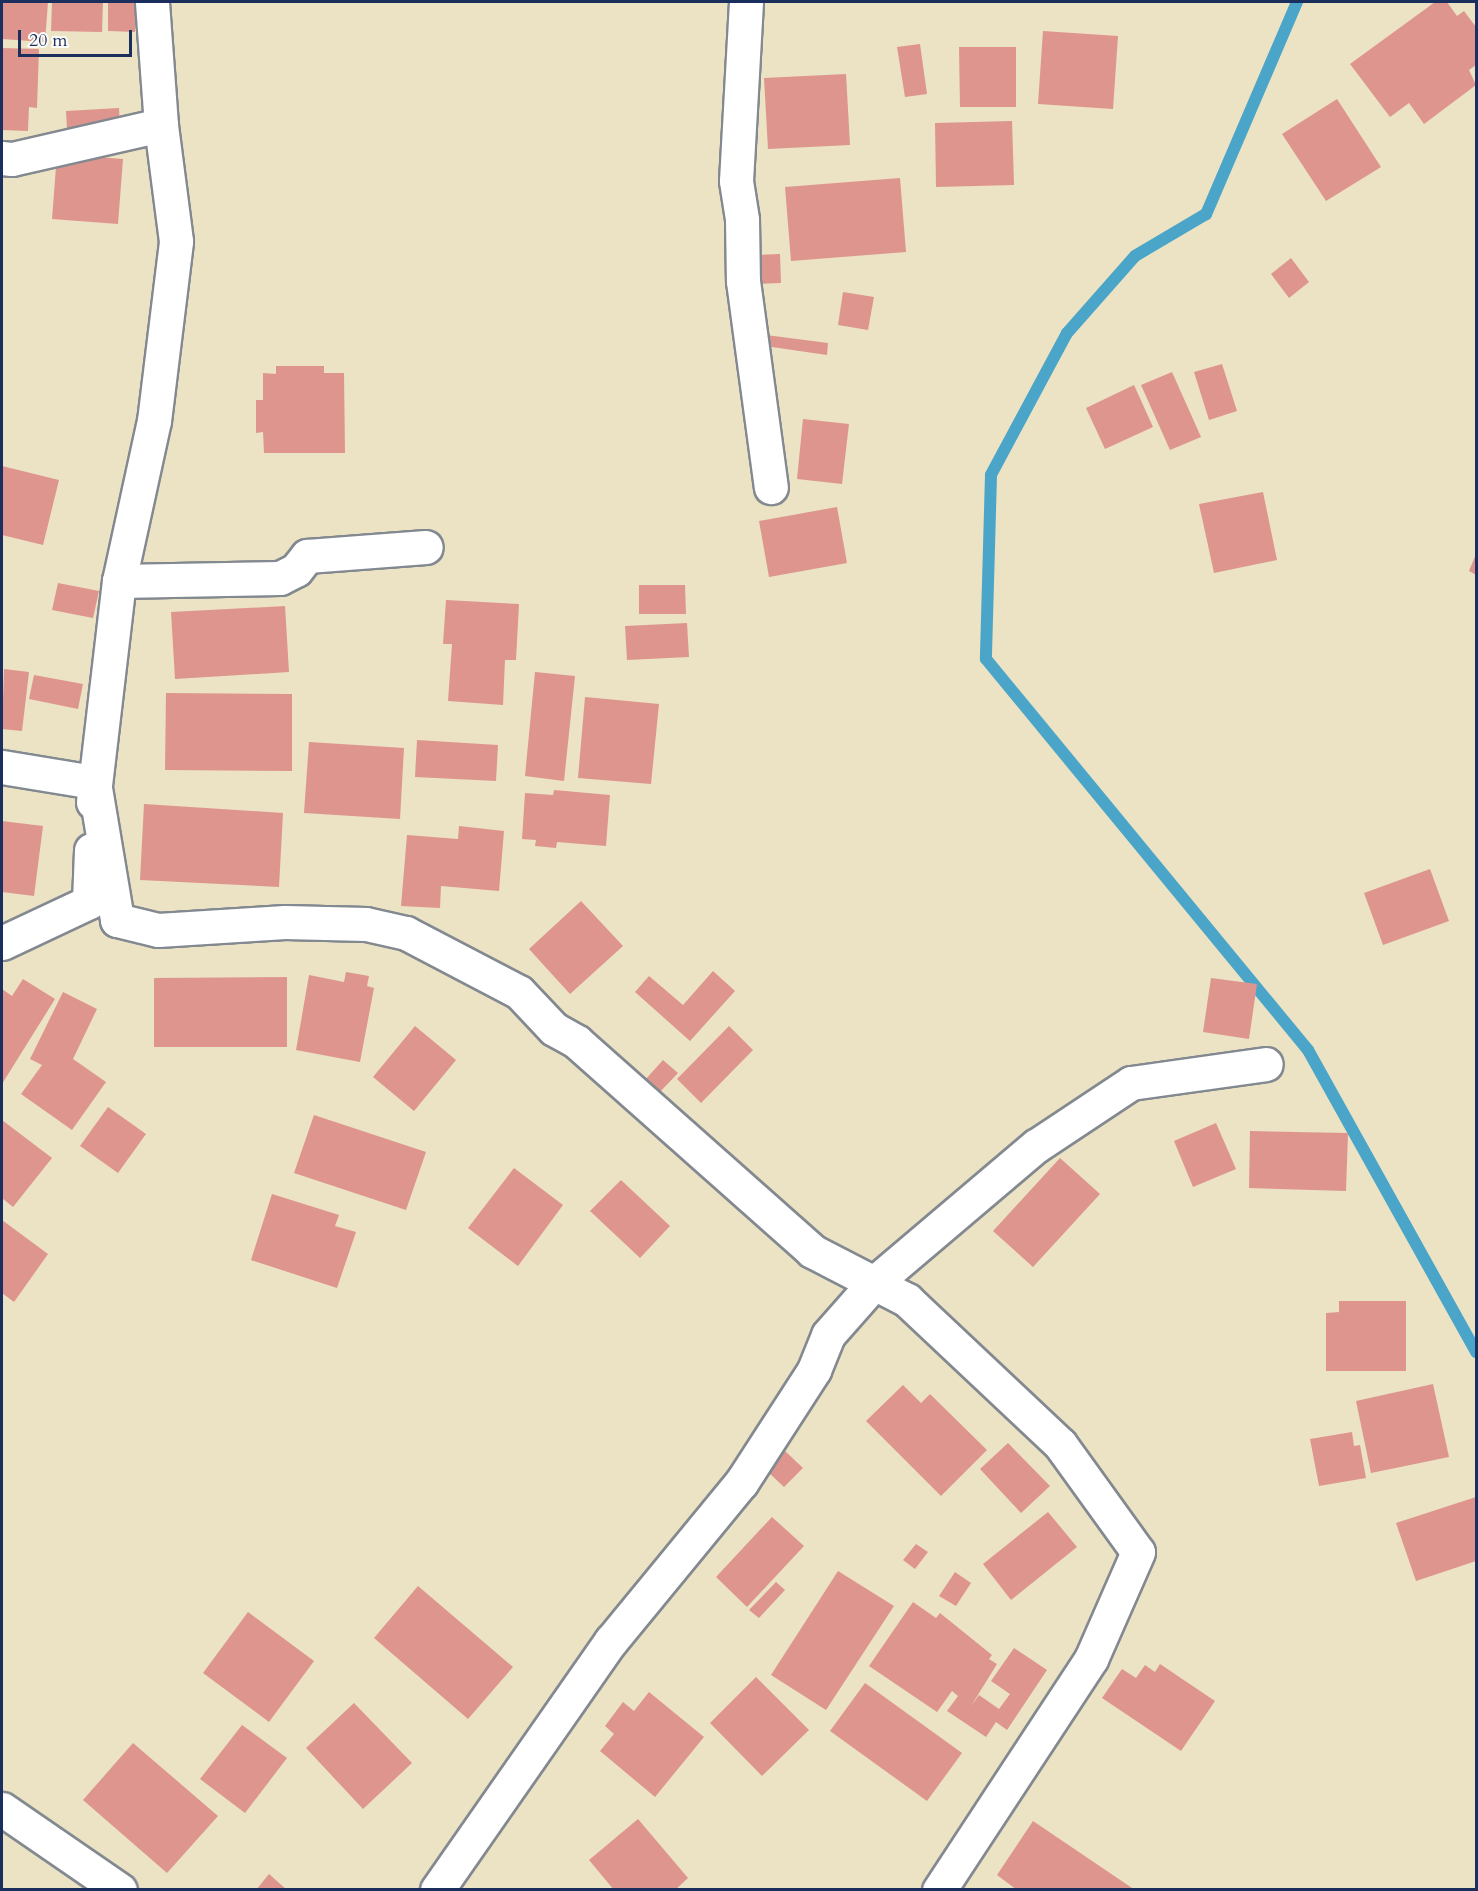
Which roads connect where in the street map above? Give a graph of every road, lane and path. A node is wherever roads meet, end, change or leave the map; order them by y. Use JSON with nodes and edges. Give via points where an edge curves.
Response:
{"nodes":[{"id":1,"x":152,"y":2,"type":"edge"},
{"id":2,"x":746,"y":2,"type":"edge"},
{"id":3,"x":161,"y":125,"type":"junction"},
{"id":4,"x":2,"y":158,"type":"edge"},
{"id":5,"x":771,"y":487,"type":"dead end"},
{"id":6,"x":426,"y":547,"type":"dead end"},
{"id":7,"x":119,"y":581,"type":"junction"},
{"id":8,"x":2,"y":767,"type":"edge"},
{"id":9,"x":94,"y":782,"type":"junction"},
{"id":10,"x":2,"y":943,"type":"edge"},
{"id":11,"x":1266,"y":1064,"type":"dead end"},
{"id":12,"x":873,"y":1284,"type":"junction"},
{"id":13,"x":2,"y":1809,"type":"edge"},
{"id":14,"x":120,"y":1890,"type":"edge"},
{"id":15,"x":437,"y":1890,"type":"edge"},
{"id":16,"x":939,"y":1890,"type":"edge"}],
"edges":[{"from":1,"to":3,"type":"street"},
{"from":2,"to":5,"type":"street","via":[[736,181],[742,220],[743,280]]},
{"from":3,"to":4,"type":"street","via":[[12,159]]},
{"from":3,"to":7,"type":"street","via":[[176,241],[154,421]]},
{"from":6,"to":7,"type":"street","via":[[307,556],[296,570],[280,578]]},
{"from":7,"to":9,"type":"street"},
{"from":8,"to":9,"type":"street"},
{"from":9,"to":10,"type":"street","via":[[89,902]]},
{"from":9,"to":12,"type":"street","via":[[117,920],[158,930],[285,922],[366,924],[406,933],[519,992],[554,1029],[577,1042],[812,1251]]},
{"from":11,"to":12,"type":"street","via":[[1131,1083],[1036,1146]]},
{"from":12,"to":15,"type":"street","via":[[828,1335],[814,1371],[741,1484],[611,1641]]},
{"from":12,"to":16,"type":"street","via":[[907,1300],[1060,1444],[1138,1552],[1091,1659]]},
{"from":13,"to":14,"type":"street"}]}
